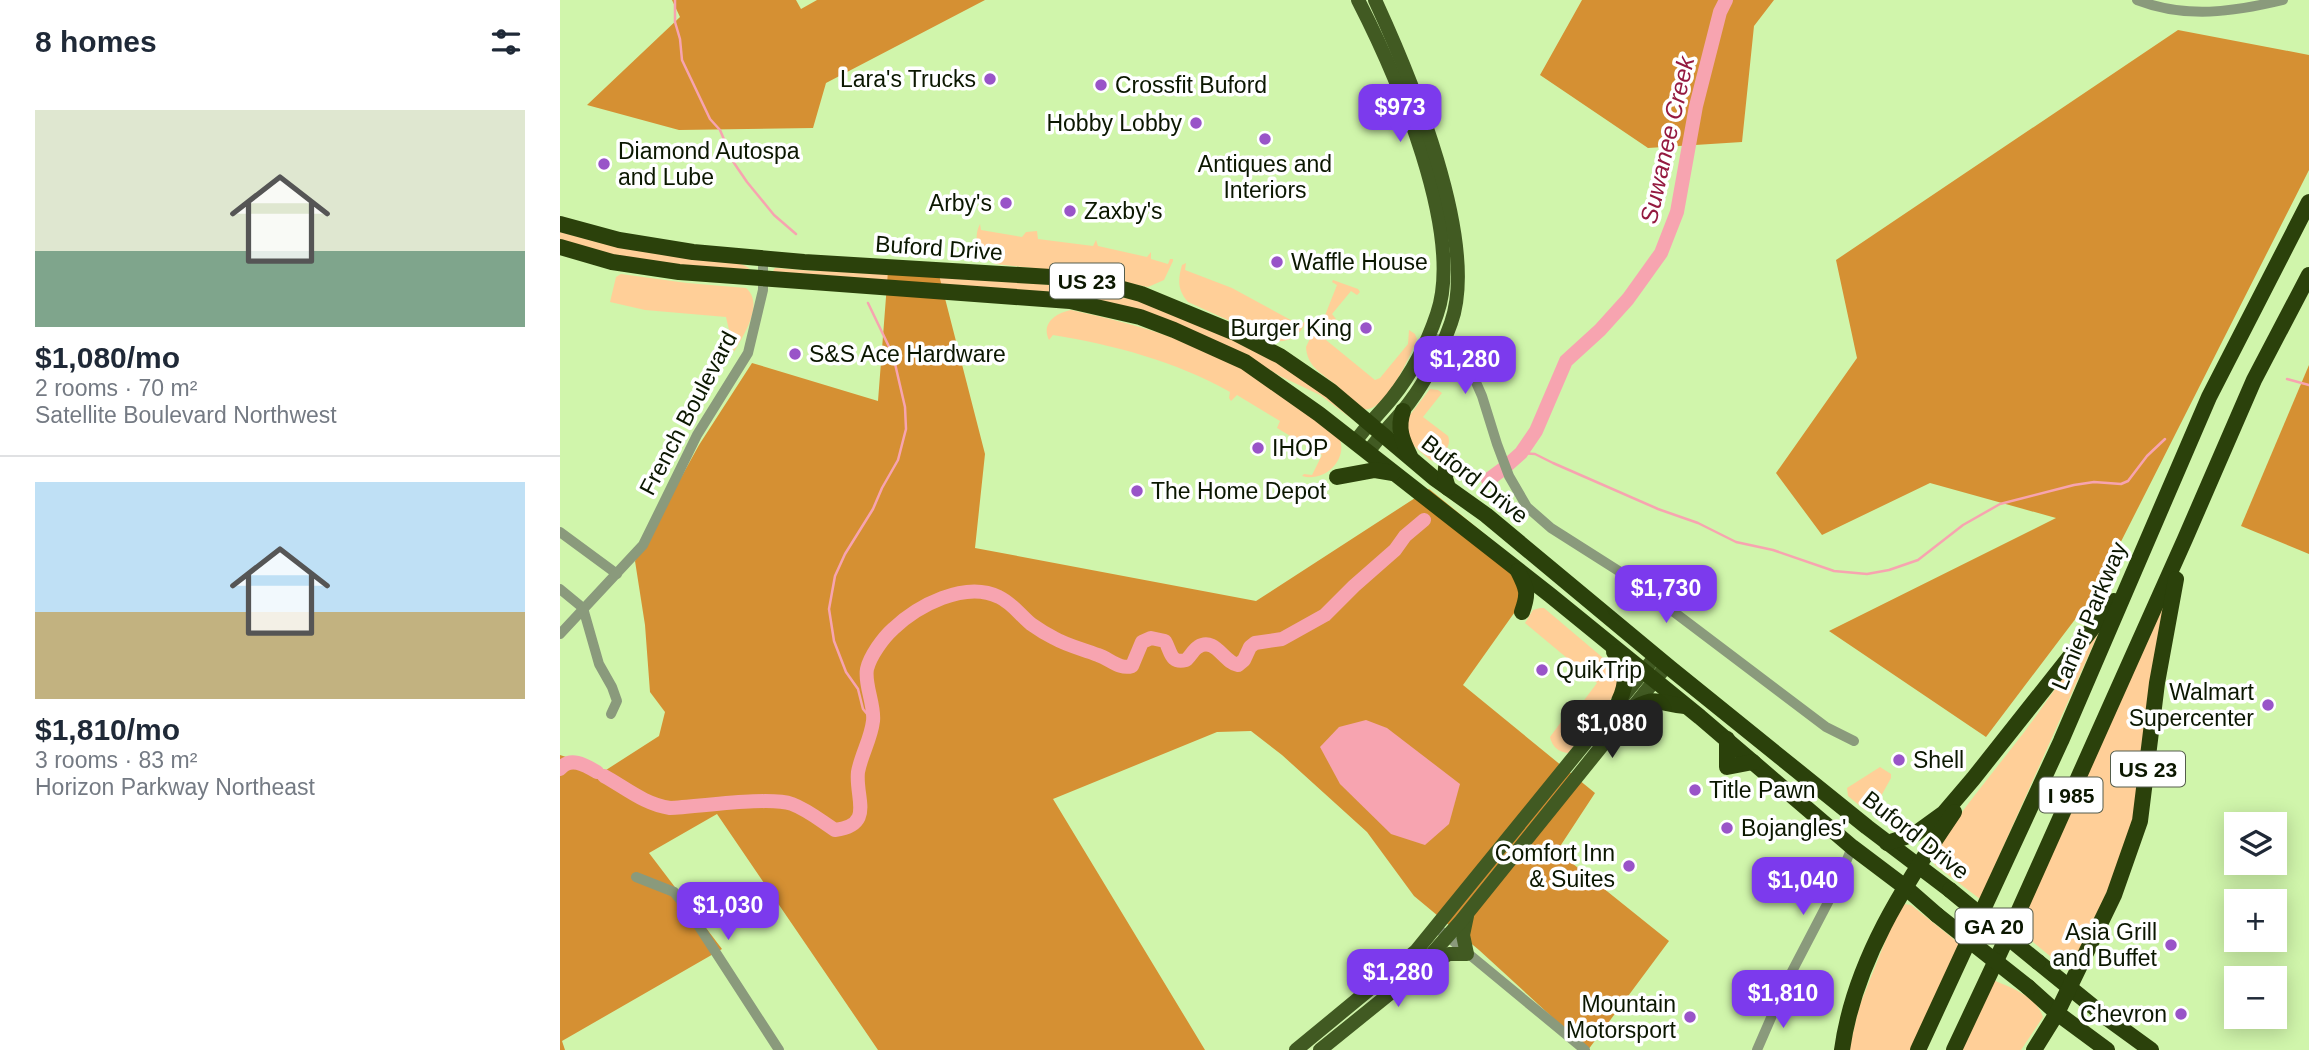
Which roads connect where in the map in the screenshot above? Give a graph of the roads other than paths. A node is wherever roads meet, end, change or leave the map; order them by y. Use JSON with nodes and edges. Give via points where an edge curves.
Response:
{"nodes":[{"id":1,"x":1358,"y":0,"type":"edge"},
{"id":2,"x":1375,"y":0,"type":"edge"},
{"id":3,"x":2137,"y":0,"type":"edge"},
{"id":4,"x":2283,"y":0,"type":"edge"},
{"id":5,"x":2309,"y":202,"type":"edge"},
{"id":6,"x":560,"y":224,"type":"edge"},
{"id":7,"x":560,"y":247,"type":"edge"},
{"id":8,"x":763,"y":258,"type":"junction"},
{"id":9,"x":2309,"y":275,"type":"edge"},
{"id":10,"x":764,"y":279,"type":"junction"},
{"id":11,"x":1429,"y":334,"type":"junction"},
{"id":12,"x":1442,"y":343,"type":"junction"},
{"id":13,"x":1403,"y":411,"type":"junction"},
{"id":14,"x":1374,"y":429,"type":"junction"},
{"id":15,"x":1361,"y":447,"type":"junction"},
{"id":16,"x":1416,"y":464,"type":"junction"},
{"id":17,"x":1396,"y":474,"type":"junction"},
{"id":18,"x":1337,"y":477,"type":"dead end"},
{"id":19,"x":1448,"y":488,"type":"junction"},
{"id":20,"x":560,"y":532,"type":"edge"},
{"id":21,"x":2185,"y":539,"type":"junction"},
{"id":22,"x":1517,"y":568,"type":"junction"},
{"id":23,"x":617,"y":574,"type":"junction"},
{"id":24,"x":2126,"y":585,"type":"junction"},
{"id":25,"x":560,"y":589,"type":"edge"},
{"id":26,"x":1564,"y":606,"type":"junction"},
{"id":27,"x":583,"y":608,"type":"junction"},
{"id":28,"x":560,"y":634,"type":"edge"},
{"id":29,"x":1604,"y":639,"type":"junction"},
{"id":30,"x":1662,"y":661,"type":"junction"},
{"id":31,"x":1649,"y":675,"type":"junction"},
{"id":32,"x":1624,"y":707,"type":"junction"},
{"id":33,"x":1688,"y":707,"type":"junction"},
{"id":34,"x":611,"y":714,"type":"dead end"},
{"id":35,"x":1854,"y":741,"type":"dead end"},
{"id":36,"x":1973,"y":779,"type":"junction"},
{"id":37,"x":1887,"y":843,"type":"junction"},
{"id":38,"x":1852,"y":847,"type":"junction"},
{"id":39,"x":1865,"y":857,"type":"junction"},
{"id":40,"x":1917,"y":867,"type":"junction"},
{"id":41,"x":636,"y":877,"type":"dead end"},
{"id":42,"x":1905,"y":887,"type":"junction"},
{"id":43,"x":1467,"y":913,"type":"junction"},
{"id":44,"x":1889,"y":916,"type":"junction"},
{"id":45,"x":1441,"y":932,"type":"junction"},
{"id":46,"x":1467,"y":954,"type":"junction"},
{"id":47,"x":1414,"y":974,"type":"junction"},
{"id":48,"x":1861,"y":981,"type":"junction"},
{"id":49,"x":2070,"y":988,"type":"junction"},
{"id":50,"x":2057,"y":1013,"type":"junction"},
{"id":51,"x":779,"y":1050,"type":"edge"},
{"id":52,"x":1296,"y":1050,"type":"edge"},
{"id":53,"x":1320,"y":1050,"type":"edge"},
{"id":54,"x":1585,"y":1050,"type":"edge"},
{"id":55,"x":1756,"y":1050,"type":"edge"},
{"id":56,"x":1830,"y":1050,"type":"edge"},
{"id":57,"x":1842,"y":1050,"type":"edge"},
{"id":58,"x":1918,"y":1050,"type":"edge"},
{"id":59,"x":1954,"y":1050,"type":"edge"},
{"id":60,"x":2034,"y":1050,"type":"edge"},
{"id":61,"x":2107,"y":1050,"type":"edge"},
{"id":62,"x":2151,"y":1050,"type":"edge"}],
"edges":[{"from":1,"to":11,"type":"main road","via":[[1383,48],[1438,210],[1443,289]]},
{"from":2,"to":12,"type":"main road","via":[[1420,105],[1451,219],[1457,299]]},
{"from":3,"to":4,"type":"street","via":[[2189,12],[2240,10]]},
{"from":5,"to":24,"type":"highway","name":"Lanier Parkway","number":"I 985","via":[[2209,397]]},
{"from":6,"to":8,"type":"highway","name":"Buford Drive","number":"US 23","via":[[619,240]]},
{"from":7,"to":10,"type":"highway","name":"Buford Drive","number":"US 23","via":[[644,268]]},
{"from":8,"to":10,"type":"street","name":"French Boulevard"},
{"from":8,"to":14,"type":"highway","name":"Buford Drive","number":"US 23","via":[[1074,279],[1119,287],[1196,316],[1280,356],[1331,391]]},
{"from":9,"to":21,"type":"highway","number":"I 985","via":[[2254,380]]},
{"from":10,"to":15,"type":"highway","name":"Buford Drive","number":"US 23","via":[[1070,301],[1140,317],[1245,362]]},
{"from":10,"to":23,"type":"street","name":"French Boulevard","via":[[748,353],[697,435],[643,545]]},
{"from":11,"to":12,"type":"street"},
{"from":11,"to":14,"type":"main road"},
{"from":12,"to":13,"type":"main road"},
{"from":12,"to":35,"type":"street","via":[[1464,355],[1509,476],[1527,507],[1826,727]]},
{"from":13,"to":14,"type":"main road"},
{"from":13,"to":16,"type":"highway","via":[[1401,439]]},
{"from":14,"to":15,"type":"main road"},
{"from":14,"to":16,"type":"highway","name":"Buford Drive","number":"US 23"},
{"from":15,"to":17,"type":"highway","name":"Buford Drive","number":"US 23"},
{"from":16,"to":19,"type":"highway","name":"Buford Drive","number":"US 23"},
{"from":16,"to":19,"type":"highway","via":[[1430,466],[1447,458]]},
{"from":17,"to":18,"type":"highway","via":[[1375,470]]},
{"from":17,"to":22,"type":"highway","name":"Buford Drive","number":"US 23"},
{"from":19,"to":30,"type":"highway","name":"Buford Drive","number":"US 23"},
{"from":20,"to":23,"type":"street"},
{"from":21,"to":49,"type":"highway","number":"US 23","via":[[2168,616],[2140,821],[2114,895]]},
{"from":21,"to":59,"type":"highway","number":"I 985"},
{"from":22,"to":26,"type":"highway","name":"Buford Drive","number":"US 23"},
{"from":22,"to":26,"type":"highway","via":[[1526,587],[1522,612],[1542,604]]},
{"from":23,"to":27,"type":"street","name":"French Boulevard"},
{"from":24,"to":36,"type":"highway"},
{"from":24,"to":58,"type":"highway","name":"Lanier Parkway","number":"I 985","via":[[2061,741]]},
{"from":25,"to":27,"type":"street"},
{"from":26,"to":29,"type":"highway","name":"Buford Drive","number":"US 23"},
{"from":27,"to":28,"type":"street","name":"French Boulevard"},
{"from":27,"to":34,"type":"street","via":[[599,664],[617,701]]},
{"from":29,"to":31,"type":"highway","name":"Buford Drive","number":"US 23"},
{"from":29,"to":32,"type":"highway","via":[[1623,664]]},
{"from":30,"to":31,"type":"main road"},
{"from":30,"to":37,"type":"highway","name":"Buford Drive","number":"US 23"},
{"from":31,"to":32,"type":"main road"},
{"from":31,"to":33,"type":"highway","name":"Buford Drive","number":"US 23"},
{"from":32,"to":33,"type":"highway","via":[[1659,701]]},
{"from":32,"to":43,"type":"main road"},
{"from":32,"to":45,"type":"main road"},
{"from":33,"to":38,"type":"highway","name":"Buford Drive","number":"US 23","via":[[1727,739],[1727,767],[1753,762]]},
{"from":36,"to":37,"type":"highway","via":[[1944,813],[1915,834]]},
{"from":36,"to":40,"type":"highway"},
{"from":37,"to":40,"type":"highway","name":"Buford Drive","number":"US 23"},
{"from":38,"to":39,"type":"highway","name":"Buford Drive"},
{"from":38,"to":55,"type":"street"},
{"from":39,"to":42,"type":"highway","name":"Buford Drive"},
{"from":39,"to":44,"type":"highway","via":[[1889,885]]},
{"from":40,"to":42,"type":"highway"},
{"from":40,"to":49,"type":"highway","name":"Buford Drive","number":"GA 20","bridge":true},
{"from":41,"to":51,"type":"street","via":[[674,892]]},
{"from":42,"to":44,"type":"highway"},
{"from":42,"to":50,"type":"highway","name":"Buford Drive","bridge":true},
{"from":43,"to":45,"type":"main road"},
{"from":43,"to":46,"type":"main road","via":[[1463,935]]},
{"from":44,"to":48,"type":"highway"},
{"from":45,"to":46,"type":"street"},
{"from":45,"to":47,"type":"main road"},
{"from":45,"to":52,"type":"main road"},
{"from":46,"to":47,"type":"main road","via":[[1449,954]]},
{"from":46,"to":54,"type":"street"},
{"from":47,"to":53,"type":"main road"},
{"from":48,"to":56,"type":"highway"},
{"from":48,"to":57,"type":"highway"},
{"from":49,"to":50,"type":"highway","number":"US 23"},
{"from":49,"to":62,"type":"highway","name":"Buford Drive","number":"GA 20"},
{"from":50,"to":60,"type":"highway"},
{"from":50,"to":61,"type":"highway","name":"Buford Drive"}]}
